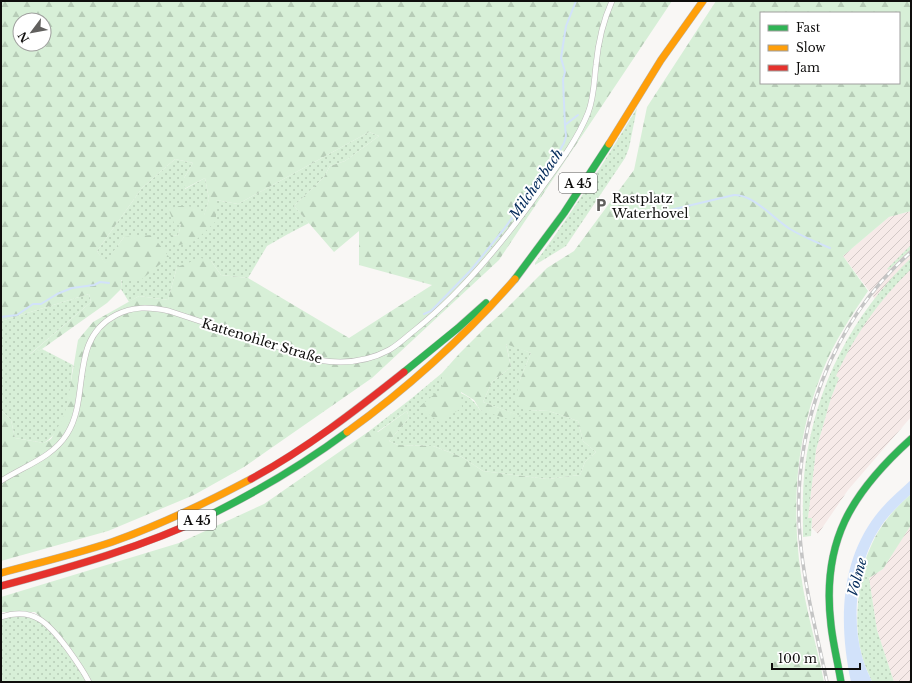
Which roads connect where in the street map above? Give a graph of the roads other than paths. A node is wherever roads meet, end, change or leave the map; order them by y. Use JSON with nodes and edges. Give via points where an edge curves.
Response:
{"nodes":[{"id":1,"x":612,"y":1,"type":"edge"},
{"id":2,"x":697,"y":1,"type":"edge"},
{"id":3,"x":703,"y":1,"type":"edge"},
{"id":4,"x":911,"y":439,"type":"edge"},
{"id":5,"x":1,"y":481,"type":"edge"},
{"id":6,"x":1,"y":573,"type":"edge"},
{"id":7,"x":1,"y":586,"type":"edge"},
{"id":8,"x":1,"y":617,"type":"edge"},
{"id":9,"x":88,"y":682,"type":"edge"},
{"id":10,"x":841,"y":682,"type":"edge"}],
"edges":[{"from":1,"to":5,"type":"street","name":"Kattenohler Straße","via":[[600,39],[594,92],[589,111],[557,167],[510,232],[481,266],[442,306],[397,345],[386,352],[365,359],[328,362],[169,311],[150,308],[129,310],[104,323],[89,343],[83,360],[76,416],[71,428],[49,453]]},
{"from":2,"to":6,"type":"main road","number":"A 45","via":[[668,40],[539,240],[501,288],[418,361],[320,436],[276,465],[220,496],[115,540]]},
{"from":3,"to":7,"type":"main road","number":"A 45","via":[[628,111],[577,194],[543,243],[504,292],[443,354],[374,413],[283,476],[181,528],[53,573]]},
{"from":4,"to":10,"type":"main road","via":[[884,464],[858,496],[841,526],[828,585],[830,617]]},
{"from":8,"to":9,"type":"street","via":[[24,614],[45,622],[73,656]]}]}
